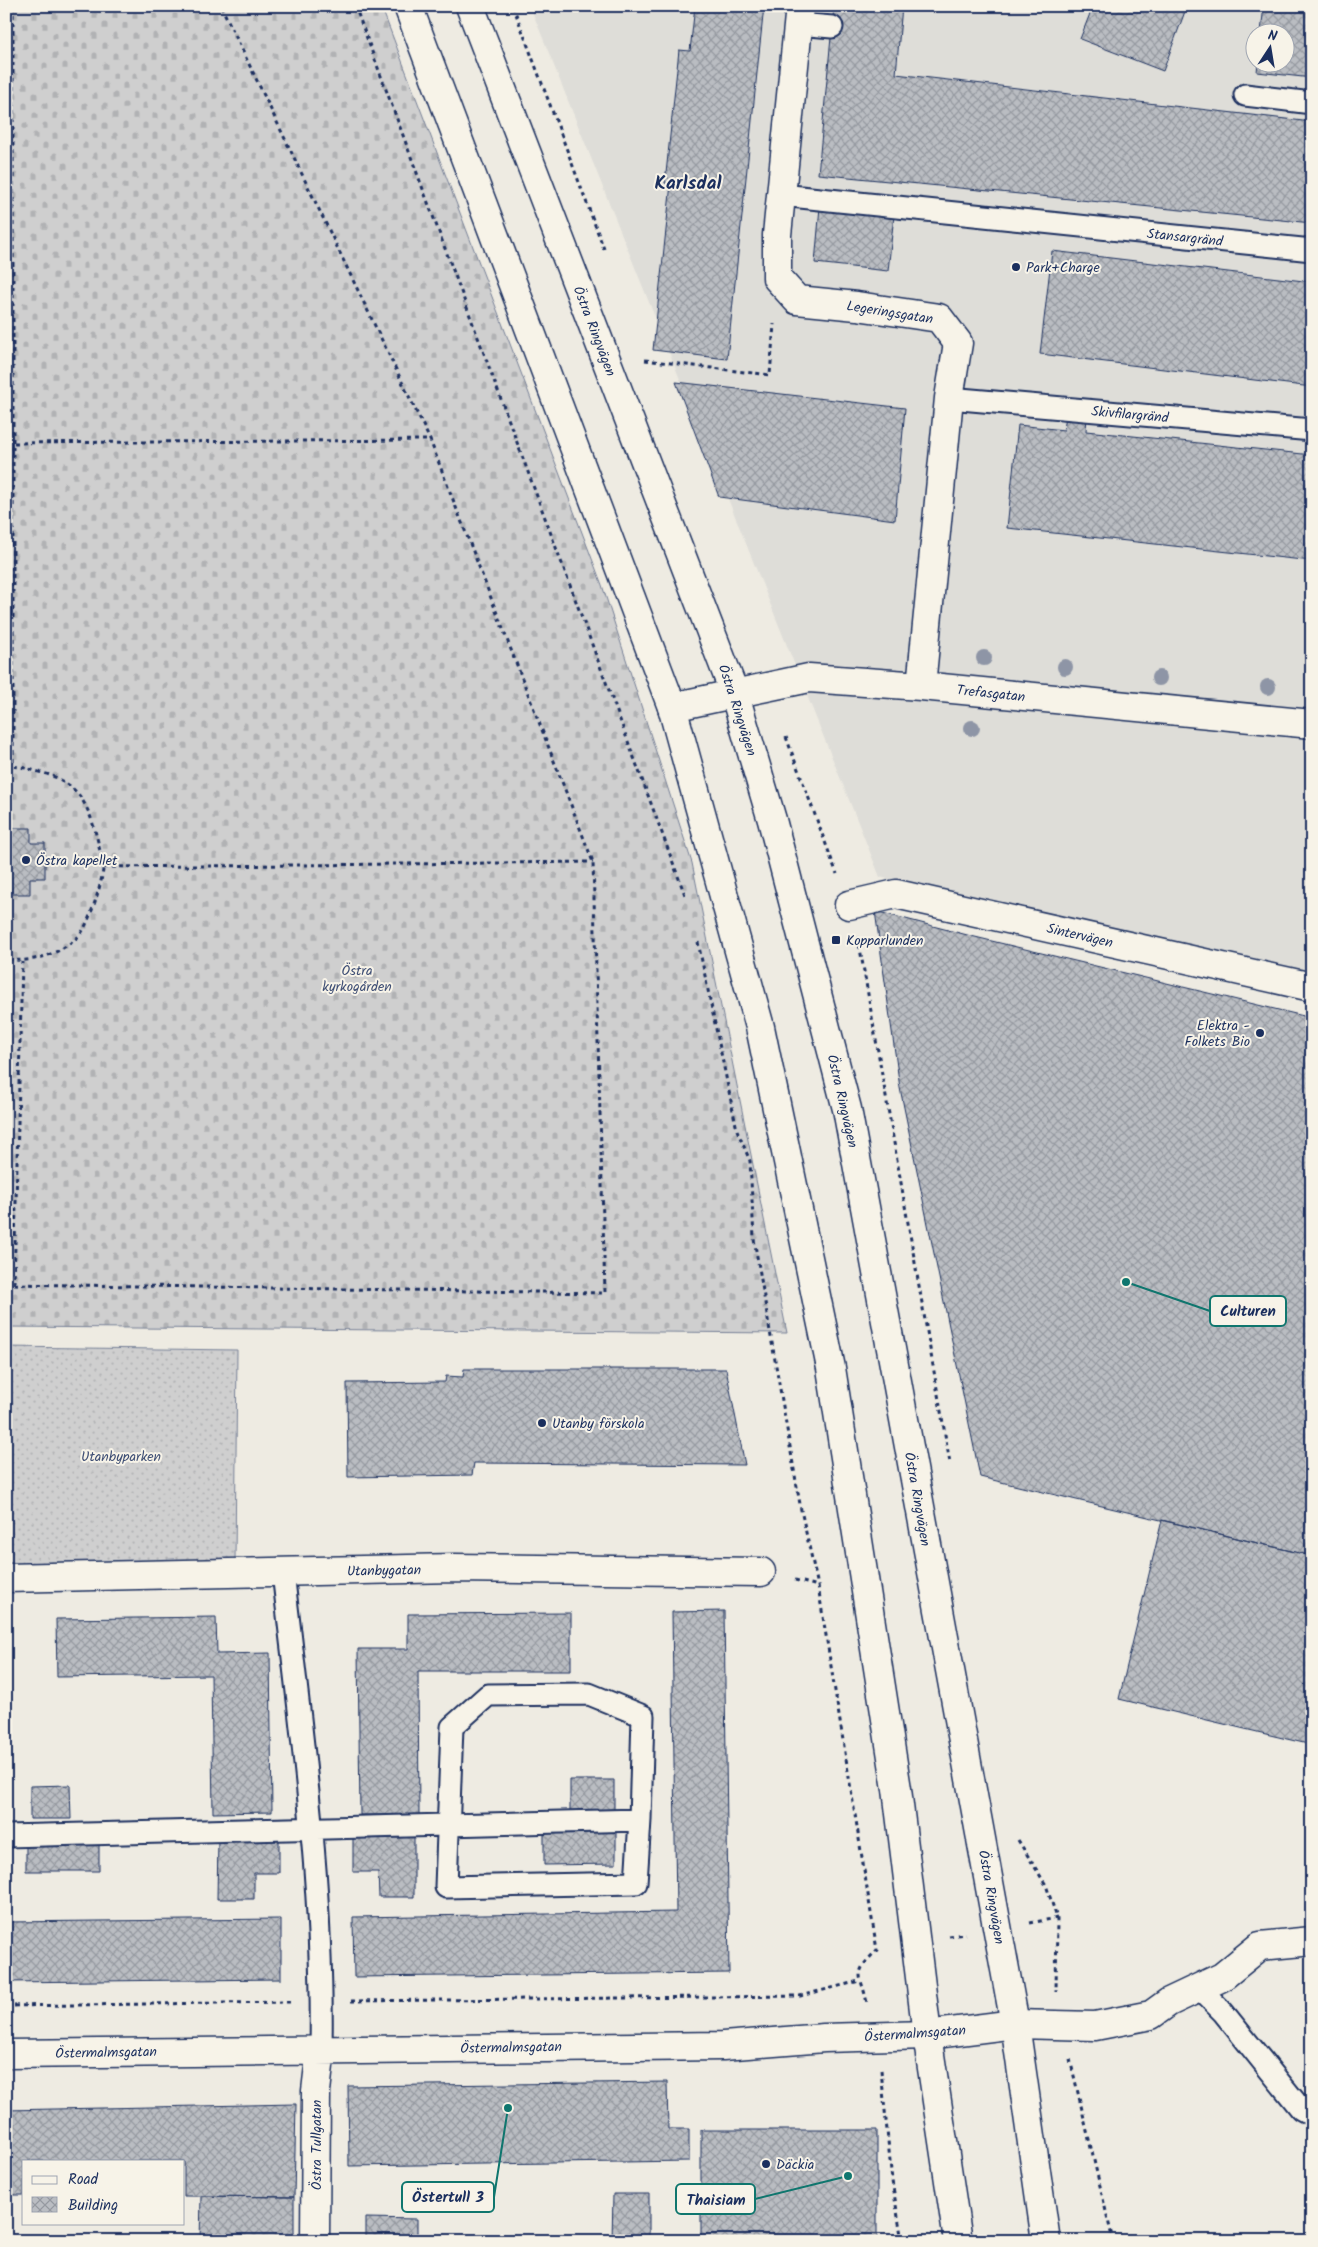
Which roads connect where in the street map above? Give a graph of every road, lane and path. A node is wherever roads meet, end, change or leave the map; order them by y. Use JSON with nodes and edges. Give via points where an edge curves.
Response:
{"nodes":[{"id":1,"x":13,"y":6,"type":"edge"},
{"id":2,"x":221,"y":6,"type":"edge"},
{"id":3,"x":355,"y":6,"type":"edge"},
{"id":4,"x":408,"y":6,"type":"edge"},
{"id":5,"x":470,"y":6,"type":"edge"},
{"id":6,"x":799,"y":15,"type":"edge"},
{"id":7,"x":832,"y":27,"type":"dead end"},
{"id":8,"x":1246,"y":95,"type":"dead end"},
{"id":9,"x":1312,"y":103,"type":"edge"},
{"id":10,"x":781,"y":195,"type":"junction"},
{"id":11,"x":1312,"y":250,"type":"edge"},
{"id":12,"x":777,"y":278,"type":"junction"},
{"id":13,"x":645,"y":360,"type":"dead end"},
{"id":14,"x":949,"y":398,"type":"junction"},
{"id":15,"x":1312,"y":430,"type":"edge"},
{"id":16,"x":430,"y":440,"type":"junction"},
{"id":17,"x":6,"y":443,"type":"edge"},
{"id":18,"x":13,"y":443,"type":"junction"},
{"id":19,"x":921,"y":686,"type":"junction"},
{"id":20,"x":734,"y":692,"type":"junction"},
{"id":21,"x":672,"y":707,"type":"junction"},
{"id":22,"x":1312,"y":724,"type":"edge"},
{"id":23,"x":13,"y":765,"type":"junction"},
{"id":24,"x":6,"y":768,"type":"edge"},
{"id":25,"x":593,"y":862,"type":"junction"},
{"id":26,"x":104,"y":867,"type":"junction"},
{"id":27,"x":686,"y":897,"type":"dead end"},
{"id":28,"x":849,"y":905,"type":"dead end"},
{"id":29,"x":698,"y":941,"type":"dead end"},
{"id":30,"x":6,"y":959,"type":"edge"},
{"id":31,"x":22,"y":962,"type":"junction"},
{"id":32,"x":1312,"y":987,"type":"edge"},
{"id":33,"x":6,"y":1284,"type":"edge"},
{"id":34,"x":14,"y":1284,"type":"junction"},
{"id":35,"x":283,"y":1572,"type":"junction"},
{"id":36,"x":762,"y":1572,"type":"dead end"},
{"id":37,"x":6,"y":1578,"type":"edge"},
{"id":38,"x":640,"y":1820,"type":"junction"},
{"id":39,"x":447,"y":1825,"type":"junction"},
{"id":40,"x":312,"y":1828,"type":"junction"},
{"id":41,"x":6,"y":1836,"type":"edge"},
{"id":42,"x":1057,"y":1918,"type":"dead end"},
{"id":43,"x":1312,"y":1941,"type":"edge"},
{"id":44,"x":859,"y":1981,"type":"junction"},
{"id":45,"x":1200,"y":1988,"type":"junction"},
{"id":46,"x":1056,"y":1996,"type":"dead end"},
{"id":47,"x":371,"y":2001,"type":"dead end"},
{"id":48,"x":278,"y":2002,"type":"dead end"},
{"id":49,"x":6,"y":2006,"type":"edge"},
{"id":50,"x":1015,"y":2024,"type":"junction"},
{"id":51,"x":927,"y":2035,"type":"junction"},
{"id":52,"x":874,"y":2036,"type":"junction"},
{"id":53,"x":321,"y":2050,"type":"junction"},
{"id":54,"x":6,"y":2054,"type":"edge"},
{"id":55,"x":1082,"y":2109,"type":"dead end"},
{"id":56,"x":1312,"y":2115,"type":"edge"},
{"id":57,"x":315,"y":2241,"type":"edge"},
{"id":58,"x":902,"y":2241,"type":"edge"},
{"id":59,"x":958,"y":2241,"type":"edge"},
{"id":60,"x":1046,"y":2241,"type":"edge"},
{"id":61,"x":1113,"y":2241,"type":"edge"}],
"edges":[{"from":1,"to":18,"type":"path"},
{"from":2,"to":16,"type":"path"},
{"from":3,"to":27,"type":"path"},
{"from":4,"to":21,"type":"main road"},
{"from":5,"to":20,"type":"main road","name":"Östra Ringvägen"},
{"from":6,"to":7,"type":"lane"},
{"from":6,"to":10,"type":"main road"},
{"from":8,"to":9,"type":"lane"},
{"from":10,"to":11,"type":"lane","name":"Stansargränd"},
{"from":10,"to":12,"type":"main road"},
{"from":12,"to":13,"type":"path","via":[[770,375]]},
{"from":12,"to":14,"type":"main road","name":"Legeringsgatan","via":[[797,300],[939,318],[958,343]]},
{"from":14,"to":15,"type":"lane","name":"Skivfilargränd"},
{"from":14,"to":19,"type":"main road","name":"Legeringsgatan"},
{"from":16,"to":18,"type":"path"},
{"from":16,"to":25,"type":"path"},
{"from":17,"to":18,"type":"path"},
{"from":18,"to":23,"type":"path"},
{"from":19,"to":20,"type":"main road","name":"Trefasgatan","via":[[809,678]]},
{"from":19,"to":22,"type":"main road","name":"Trefasgatan"},
{"from":20,"to":21,"type":"main road","name":"Trefasgatan"},
{"from":20,"to":50,"type":"main road","name":"Östra Ringvägen","via":[[772,820],[847,1109]]},
{"from":21,"to":51,"type":"main road","via":[[760,1028],[831,1368],[896,1789]]},
{"from":23,"to":24,"type":"path"},
{"from":23,"to":26,"type":"path","via":[[54,775],[77,791],[90,811]]},
{"from":25,"to":26,"type":"path"},
{"from":25,"to":34,"type":"path","via":[[605,1293]]},
{"from":26,"to":31,"type":"path","via":[[96,899],[81,935],[54,953]]},
{"from":28,"to":32,"type":"main road","name":"Sintervägen","via":[[896,894]]},
{"from":29,"to":44,"type":"path","via":[[737,1130],[750,1161],[754,1240],[800,1510],[818,1586],[877,1950],[865,1962]]},
{"from":30,"to":31,"type":"path"},
{"from":31,"to":34,"type":"path"},
{"from":33,"to":34,"type":"path"},
{"from":35,"to":36,"type":"main road","name":"Utanbygatan","via":[[454,1568]]},
{"from":35,"to":37,"type":"main road","name":"Utanbygatan"},
{"from":35,"to":40,"type":"lane"},
{"from":38,"to":39,"type":"lane"},
{"from":38,"to":39,"type":"lane","via":[[636,1883],[446,1887]]},
{"from":38,"to":39,"type":"lane","via":[[643,1716],[588,1694],[488,1695],[452,1727]]},
{"from":39,"to":40,"type":"lane"},
{"from":40,"to":41,"type":"lane"},
{"from":40,"to":53,"type":"lane","via":[[322,2001]]},
{"from":42,"to":46,"type":"path"},
{"from":43,"to":45,"type":"main road","name":"Östermalmsgatan","via":[[1260,1946],[1222,1977]]},
{"from":44,"to":47,"type":"path","via":[[800,1996]]},
{"from":44,"to":52,"type":"path","via":[[866,1996]]},
{"from":45,"to":50,"type":"main road","name":"Östermalmsgatan","via":[[1150,2015],[1096,2026]]},
{"from":45,"to":56,"type":"lane","via":[[1301,2109]]},
{"from":48,"to":49,"type":"path"},
{"from":50,"to":51,"type":"main road","name":"Östermalmsgatan"},
{"from":50,"to":60,"type":"main road","name":"Östra Ringvägen"},
{"from":51,"to":52,"type":"main road","name":"Östermalmsgatan"},
{"from":51,"to":59,"type":"main road"},
{"from":52,"to":53,"type":"main road","name":"Östermalmsgatan","via":[[723,2046]]},
{"from":52,"to":58,"type":"path","via":[[882,2074],[886,2135]]},
{"from":53,"to":54,"type":"main road","name":"Östermalmsgatan"},
{"from":53,"to":57,"type":"main road","name":"Östra Tullgatan","via":[[316,2092]]},
{"from":55,"to":61,"type":"path"}]}
